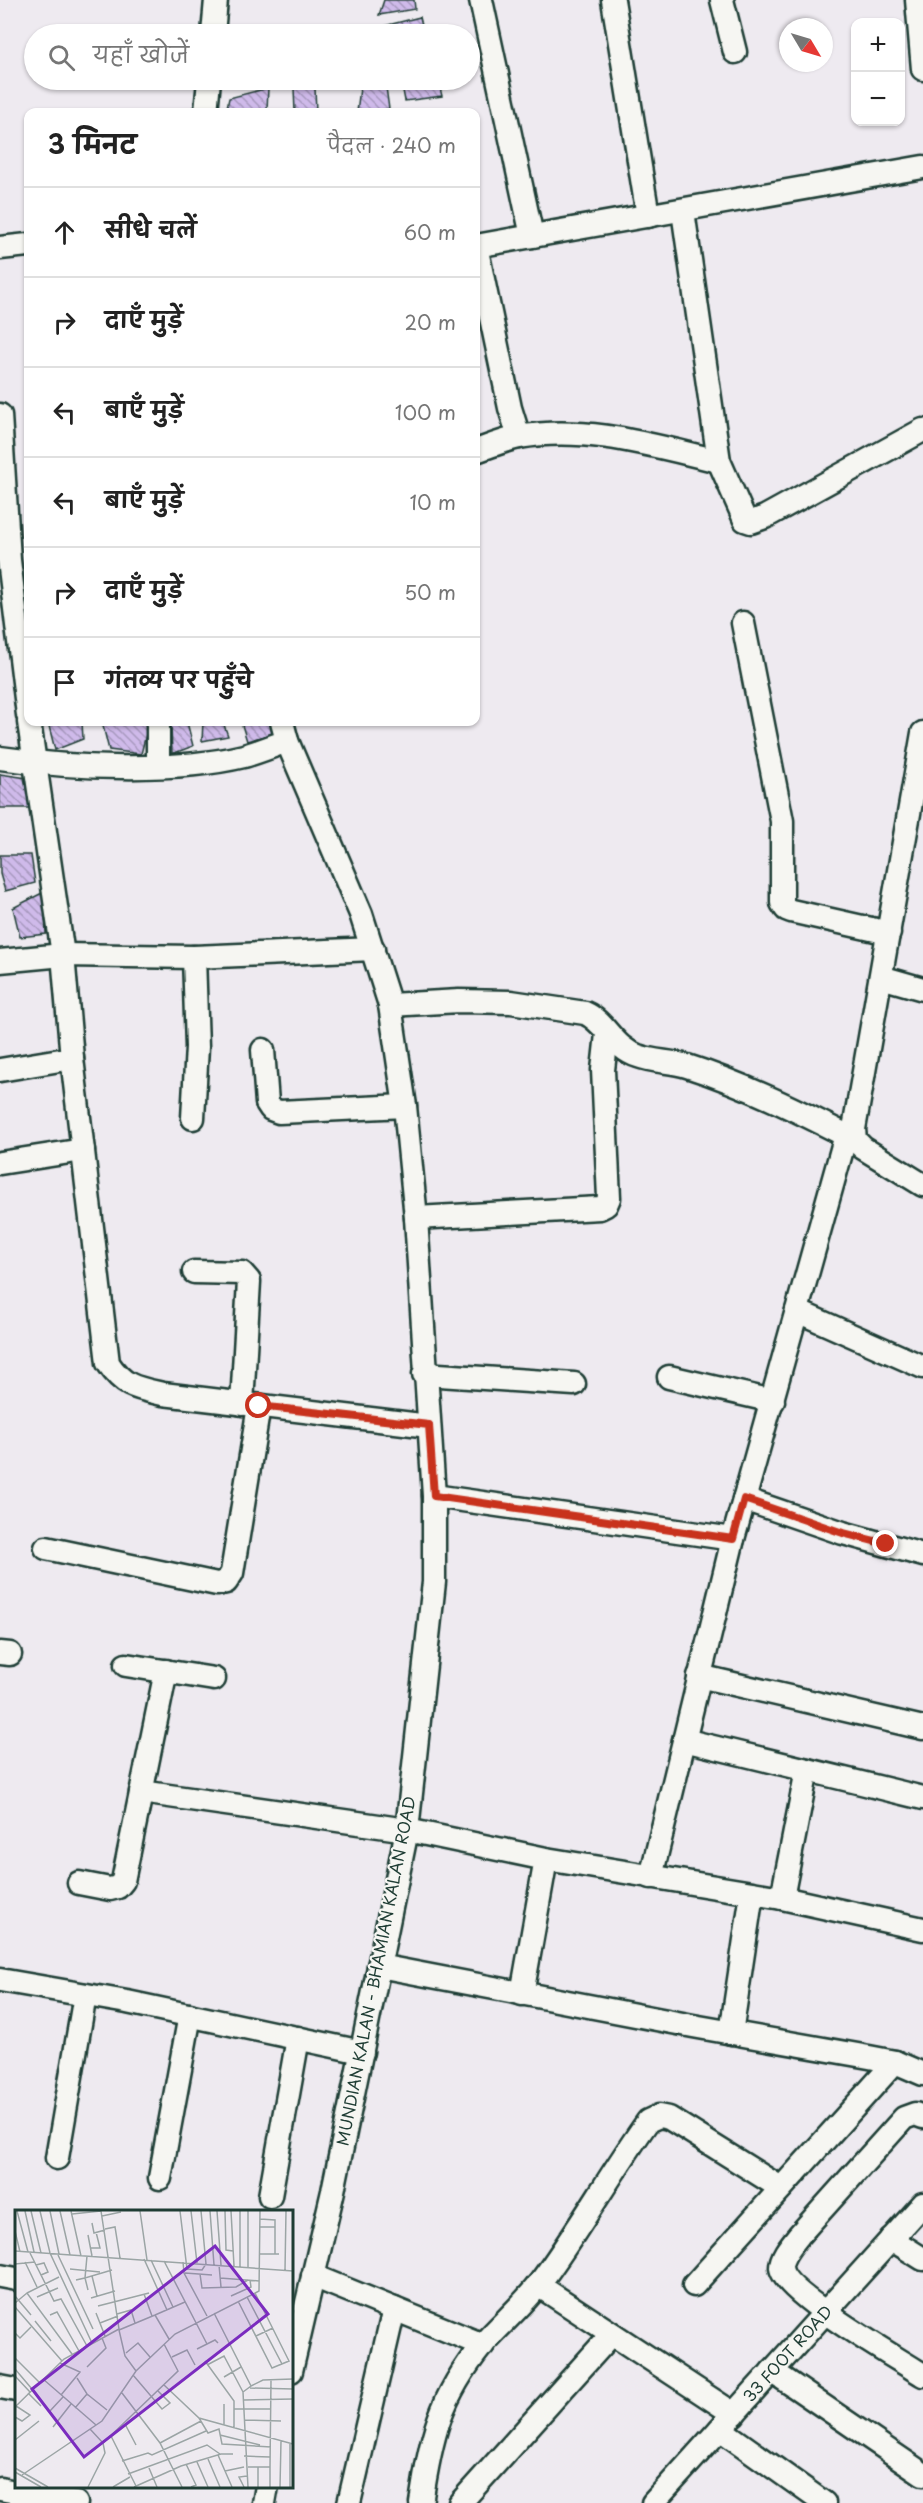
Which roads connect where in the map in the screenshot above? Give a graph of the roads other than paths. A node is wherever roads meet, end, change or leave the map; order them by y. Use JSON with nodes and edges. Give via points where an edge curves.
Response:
{"nodes":[{"id":1,"x":216,"y":0,"type":"edge"},
{"id":2,"x":481,"y":0,"type":"edge"},
{"id":3,"x":613,"y":0,"type":"edge"},
{"id":4,"x":722,"y":0,"type":"edge"},
{"id":5,"x":919,"y":4,"type":"edge"},
{"id":6,"x":214,"y":24,"type":"edge"},
{"id":7,"x":735,"y":52,"type":"dead end"},
{"id":8,"x":923,"y":69,"type":"edge"},
{"id":9,"x":208,"y":90,"type":"edge"},
{"id":10,"x":206,"y":108,"type":"edge"},
{"id":11,"x":923,"y":167,"type":"edge"},
{"id":12,"x":683,"y":211,"type":"junction"},
{"id":13,"x":648,"y":216,"type":"junction"},
{"id":14,"x":532,"y":236,"type":"junction"},
{"id":15,"x":24,"y":245,"type":"edge"},
{"id":16,"x":480,"y":245,"type":"edge"},
{"id":17,"x":0,"y":248,"type":"edge"},
{"id":18,"x":480,"y":265,"type":"edge"},
{"id":19,"x":0,"y":415,"type":"edge"},
{"id":20,"x":923,"y":430,"type":"edge"},
{"id":21,"x":519,"y":437,"type":"junction"},
{"id":22,"x":480,"y":450,"type":"edge"},
{"id":23,"x":719,"y":461,"type":"junction"},
{"id":24,"x":4,"y":559,"type":"edge"},
{"id":25,"x":743,"y":623,"type":"dead end"},
{"id":26,"x":24,"y":689,"type":"edge"},
{"id":27,"x":30,"y":726,"type":"edge"},
{"id":28,"x":158,"y":726,"type":"edge"},
{"id":29,"x":285,"y":731,"type":"edge"},
{"id":30,"x":923,"y":733,"type":"edge"},
{"id":31,"x":0,"y":758,"type":"edge"},
{"id":32,"x":921,"y":760,"type":"edge"},
{"id":33,"x":36,"y":763,"type":"junction"},
{"id":34,"x":158,"y":765,"type":"junction"},
{"id":35,"x":916,"y":816,"type":"edge"},
{"id":36,"x":889,"y":933,"type":"junction"},
{"id":37,"x":373,"y":949,"type":"junction"},
{"id":38,"x":63,"y":955,"type":"junction"},
{"id":39,"x":194,"y":957,"type":"junction"},
{"id":40,"x":0,"y":961,"type":"edge"},
{"id":41,"x":881,"y":977,"type":"junction"},
{"id":42,"x":923,"y":989,"type":"edge"},
{"id":43,"x":390,"y":1005,"type":"junction"},
{"id":44,"x":607,"y":1034,"type":"junction"},
{"id":45,"x":263,"y":1050,"type":"dead end"},
{"id":46,"x":72,"y":1058,"type":"junction"},
{"id":47,"x":0,"y":1070,"type":"edge"},
{"id":48,"x":405,"y":1106,"type":"junction"},
{"id":49,"x":193,"y":1118,"type":"dead end"},
{"id":50,"x":851,"y":1138,"type":"junction"},
{"id":51,"x":83,"y":1150,"type":"junction"},
{"id":52,"x":0,"y":1163,"type":"edge"},
{"id":53,"x":923,"y":1185,"type":"edge"},
{"id":54,"x":416,"y":1218,"type":"junction"},
{"id":55,"x":194,"y":1272,"type":"dead end"},
{"id":56,"x":797,"y":1311,"type":"junction"},
{"id":57,"x":923,"y":1367,"type":"edge"},
{"id":58,"x":424,"y":1374,"type":"junction"},
{"id":59,"x":669,"y":1377,"type":"dead end"},
{"id":60,"x":574,"y":1384,"type":"dead end"},
{"id":61,"x":773,"y":1401,"type":"junction"},
{"id":62,"x":250,"y":1405,"type":"junction"},
{"id":63,"x":429,"y":1425,"type":"junction"},
{"id":64,"x":434,"y":1496,"type":"junction"},
{"id":65,"x":744,"y":1499,"type":"junction"},
{"id":66,"x":733,"y":1539,"type":"junction"},
{"id":67,"x":46,"y":1548,"type":"dead end"},
{"id":68,"x":922,"y":1551,"type":"edge"},
{"id":69,"x":126,"y":1665,"type":"dead end"},
{"id":70,"x":166,"y":1671,"type":"junction"},
{"id":71,"x":699,"y":1677,"type":"junction"},
{"id":72,"x":214,"y":1679,"type":"dead end"},
{"id":73,"x":923,"y":1728,"type":"edge"},
{"id":74,"x":684,"y":1740,"type":"junction"},
{"id":75,"x":807,"y":1770,"type":"junction"},
{"id":76,"x":141,"y":1792,"type":"junction"},
{"id":77,"x":923,"y":1798,"type":"edge"},
{"id":78,"x":407,"y":1830,"type":"junction"},
{"id":79,"x":546,"y":1859,"type":"junction"},
{"id":80,"x":651,"y":1877,"type":"junction"},
{"id":81,"x":79,"y":1883,"type":"dead end"},
{"id":82,"x":752,"y":1893,"type":"junction"},
{"id":83,"x":782,"y":1898,"type":"junction"},
{"id":84,"x":923,"y":1929,"type":"edge"},
{"id":85,"x":379,"y":1966,"type":"junction"},
{"id":86,"x":0,"y":1980,"type":"edge"},
{"id":87,"x":522,"y":1994,"type":"junction"},
{"id":88,"x":85,"y":1995,"type":"junction"},
{"id":89,"x":190,"y":2016,"type":"junction"},
{"id":90,"x":731,"y":2033,"type":"junction"},
{"id":91,"x":298,"y":2038,"type":"junction"},
{"id":92,"x":362,"y":2052,"type":"junction"},
{"id":93,"x":895,"y":2062,"type":"junction"},
{"id":94,"x":923,"y":2074,"type":"edge"},
{"id":95,"x":923,"y":2117,"type":"edge"},
{"id":96,"x":57,"y":2158,"type":"dead end"},
{"id":97,"x":160,"y":2178,"type":"dead end"},
{"id":98,"x":781,"y":2188,"type":"junction"},
{"id":99,"x":270,"y":2196,"type":"dead end"},
{"id":100,"x":923,"y":2204,"type":"edge"},
{"id":101,"x":891,"y":2239,"type":"junction"},
{"id":102,"x":923,"y":2259,"type":"edge"},
{"id":103,"x":0,"y":2276,"type":"edge"},
{"id":104,"x":313,"y":2276,"type":"junction"},
{"id":105,"x":15,"y":2279,"type":"edge"},
{"id":106,"x":538,"y":2285,"type":"junction"},
{"id":107,"x":694,"y":2285,"type":"dead end"},
{"id":108,"x":394,"y":2309,"type":"junction"},
{"id":109,"x":825,"y":2313,"type":"junction"},
{"id":110,"x":296,"y":2330,"type":"edge"},
{"id":111,"x":612,"y":2334,"type":"junction"},
{"id":112,"x":483,"y":2345,"type":"junction"},
{"id":113,"x":292,"y":2364,"type":"edge"},
{"id":114,"x":772,"y":2372,"type":"junction"},
{"id":115,"x":923,"y":2375,"type":"edge"},
{"id":116,"x":0,"y":2387,"type":"edge"},
{"id":117,"x":15,"y":2390,"type":"edge"},
{"id":118,"x":727,"y":2422,"type":"junction"},
{"id":119,"x":923,"y":2474,"type":"edge"},
{"id":120,"x":267,"y":2488,"type":"edge"},
{"id":121,"x":0,"y":2489,"type":"edge"},
{"id":122,"x":76,"y":2503,"type":"edge"},
{"id":123,"x":264,"y":2503,"type":"edge"},
{"id":124,"x":349,"y":2503,"type":"edge"},
{"id":125,"x":421,"y":2503,"type":"edge"},
{"id":126,"x":460,"y":2503,"type":"edge"},
{"id":127,"x":653,"y":2503,"type":"edge"},
{"id":128,"x":824,"y":2503,"type":"edge"}],
"edges":[{"from":1,"to":6,"type":"street"},
{"from":2,"to":14,"type":"street"},
{"from":3,"to":13,"type":"street"},
{"from":4,"to":7,"type":"street"},
{"from":5,"to":8,"type":"street"},
{"from":9,"to":10,"type":"street"},
{"from":11,"to":12,"type":"street"},
{"from":12,"to":13,"type":"street"},
{"from":12,"to":23,"type":"street"},
{"from":13,"to":14,"type":"street"},
{"from":14,"to":16,"type":"street"},
{"from":15,"to":17,"type":"street"},
{"from":18,"to":21,"type":"street"},
{"from":19,"to":24,"type":"street"},
{"from":20,"to":23,"type":"street","via":[[751,522],[741,515]]},
{"from":21,"to":22,"type":"street"},
{"from":21,"to":23,"type":"street","via":[[585,433]]},
{"from":24,"to":26,"type":"street"},
{"from":25,"to":36,"type":"street","via":[[782,821],[782,903],[786,909]]},
{"from":27,"to":33,"type":"street"},
{"from":28,"to":34,"type":"street"},
{"from":29,"to":34,"type":"street","via":[[243,756]]},
{"from":29,"to":37,"type":"street","name":"MUNDIAN KALAN - BHAMIAN KALAN ROAD"},
{"from":30,"to":32,"type":"street"},
{"from":31,"to":33,"type":"street"},
{"from":32,"to":35,"type":"street"},
{"from":33,"to":34,"type":"street"},
{"from":33,"to":38,"type":"street"},
{"from":35,"to":36,"type":"street"},
{"from":36,"to":41,"type":"street"},
{"from":37,"to":39,"type":"street"},
{"from":37,"to":43,"type":"street","name":"MUNDIAN KALAN - BHAMIAN KALAN ROAD"},
{"from":38,"to":39,"type":"street"},
{"from":38,"to":40,"type":"street"},
{"from":38,"to":46,"type":"street"},
{"from":39,"to":49,"type":"street","via":[[197,1047]]},
{"from":41,"to":42,"type":"street"},
{"from":41,"to":50,"type":"street"},
{"from":43,"to":44,"type":"street","via":[[511,1002],[585,1013],[594,1017]]},
{"from":43,"to":48,"type":"street","name":"MUNDIAN KALAN - BHAMIAN KALAN ROAD"},
{"from":44,"to":50,"type":"street","via":[[637,1056],[684,1065],[732,1082]]},
{"from":44,"to":54,"type":"street","via":[[603,1070],[609,1198],[606,1205]]},
{"from":45,"to":48,"type":"street","via":[[267,1103],[271,1109],[279,1112]]},
{"from":46,"to":47,"type":"street"},
{"from":46,"to":51,"type":"street"},
{"from":48,"to":54,"type":"street","name":"MUNDIAN KALAN - BHAMIAN KALAN ROAD"},
{"from":50,"to":53,"type":"street"},
{"from":50,"to":56,"type":"street"},
{"from":51,"to":52,"type":"street"},
{"from":51,"to":62,"type":"street","via":[[108,1363],[119,1379],[139,1389]]},
{"from":54,"to":58,"type":"street","name":"MUNDIAN KALAN - BHAMIAN KALAN ROAD"},
{"from":55,"to":62,"type":"street","via":[[242,1273],[249,1281]]},
{"from":56,"to":57,"type":"street"},
{"from":56,"to":61,"type":"street"},
{"from":58,"to":60,"type":"street"},
{"from":58,"to":63,"type":"street","name":"MUNDIAN KALAN - BHAMIAN KALAN ROAD"},
{"from":59,"to":61,"type":"street"},
{"from":61,"to":65,"type":"street"},
{"from":62,"to":63,"type":"street"},
{"from":62,"to":67,"type":"street","via":[[232,1573],[226,1582],[217,1584]]},
{"from":63,"to":64,"type":"street","name":"MUNDIAN KALAN - BHAMIAN KALAN ROAD"},
{"from":64,"to":66,"type":"street"},
{"from":64,"to":78,"type":"street","name":"MUNDIAN KALAN - BHAMIAN KALAN ROAD","via":[[434,1582]]},
{"from":65,"to":66,"type":"street"},
{"from":65,"to":68,"type":"street","via":[[843,1533]]},
{"from":66,"to":71,"type":"street"},
{"from":69,"to":70,"type":"street"},
{"from":70,"to":72,"type":"street"},
{"from":70,"to":76,"type":"street"},
{"from":71,"to":73,"type":"street"},
{"from":71,"to":74,"type":"street"},
{"from":74,"to":75,"type":"street"},
{"from":74,"to":80,"type":"street"},
{"from":75,"to":77,"type":"street"},
{"from":75,"to":83,"type":"street"},
{"from":76,"to":78,"type":"street"},
{"from":76,"to":81,"type":"street","via":[[123,1881],[110,1889]]},
{"from":78,"to":79,"type":"street"},
{"from":78,"to":85,"type":"street","name":"MUNDIAN KALAN - BHAMIAN KALAN ROAD"},
{"from":79,"to":80,"type":"street"},
{"from":79,"to":87,"type":"street"},
{"from":80,"to":82,"type":"street"},
{"from":82,"to":83,"type":"street"},
{"from":82,"to":90,"type":"street"},
{"from":83,"to":84,"type":"street"},
{"from":85,"to":87,"type":"street"},
{"from":85,"to":92,"type":"street","name":"MUNDIAN KALAN - BHAMIAN KALAN ROAD"},
{"from":86,"to":88,"type":"street"},
{"from":87,"to":90,"type":"street"},
{"from":88,"to":89,"type":"street"},
{"from":88,"to":96,"type":"street"},
{"from":89,"to":91,"type":"street"},
{"from":89,"to":97,"type":"street"},
{"from":90,"to":93,"type":"street"},
{"from":91,"to":92,"type":"street"},
{"from":91,"to":99,"type":"street"},
{"from":92,"to":104,"type":"street","name":"MUNDIAN KALAN - BHAMIAN KALAN ROAD"},
{"from":93,"to":94,"type":"street"},
{"from":93,"to":98,"type":"street"},
{"from":95,"to":109,"type":"street","via":[[915,2114],[904,2118],[785,2255],[781,2268],[786,2280]]},
{"from":98,"to":106,"type":"street","via":[[669,2118],[658,2116],[648,2121]]},
{"from":98,"to":107,"type":"street"},
{"from":100,"to":101,"type":"street","name":"33 FOOT ROAD"},
{"from":101,"to":102,"type":"street"},
{"from":101,"to":109,"type":"street","name":"33 FOOT ROAD"},
{"from":103,"to":105,"type":"street"},
{"from":104,"to":108,"type":"street"},
{"from":104,"to":110,"type":"street","name":"MUNDIAN KALAN - BHAMIAN KALAN ROAD"},
{"from":106,"to":111,"type":"street"},
{"from":106,"to":112,"type":"street"},
{"from":108,"to":112,"type":"street"},
{"from":108,"to":124,"type":"street"},
{"from":109,"to":114,"type":"street","name":"33 FOOT ROAD"},
{"from":109,"to":115,"type":"street"},
{"from":110,"to":113,"type":"street","name":"MUNDIAN KALAN - BHAMIAN KALAN ROAD"},
{"from":111,"to":118,"type":"street"},
{"from":111,"to":126,"type":"street"},
{"from":112,"to":125,"type":"street","via":[[440,2411],[429,2446]]},
{"from":114,"to":118,"type":"street","name":"33 FOOT ROAD"},
{"from":114,"to":119,"type":"street"},
{"from":116,"to":117,"type":"street"},
{"from":118,"to":127,"type":"street","name":"33 FOOT ROAD"},
{"from":118,"to":128,"type":"street"},
{"from":120,"to":123,"type":"street"},
{"from":121,"to":122,"type":"street"}]}
